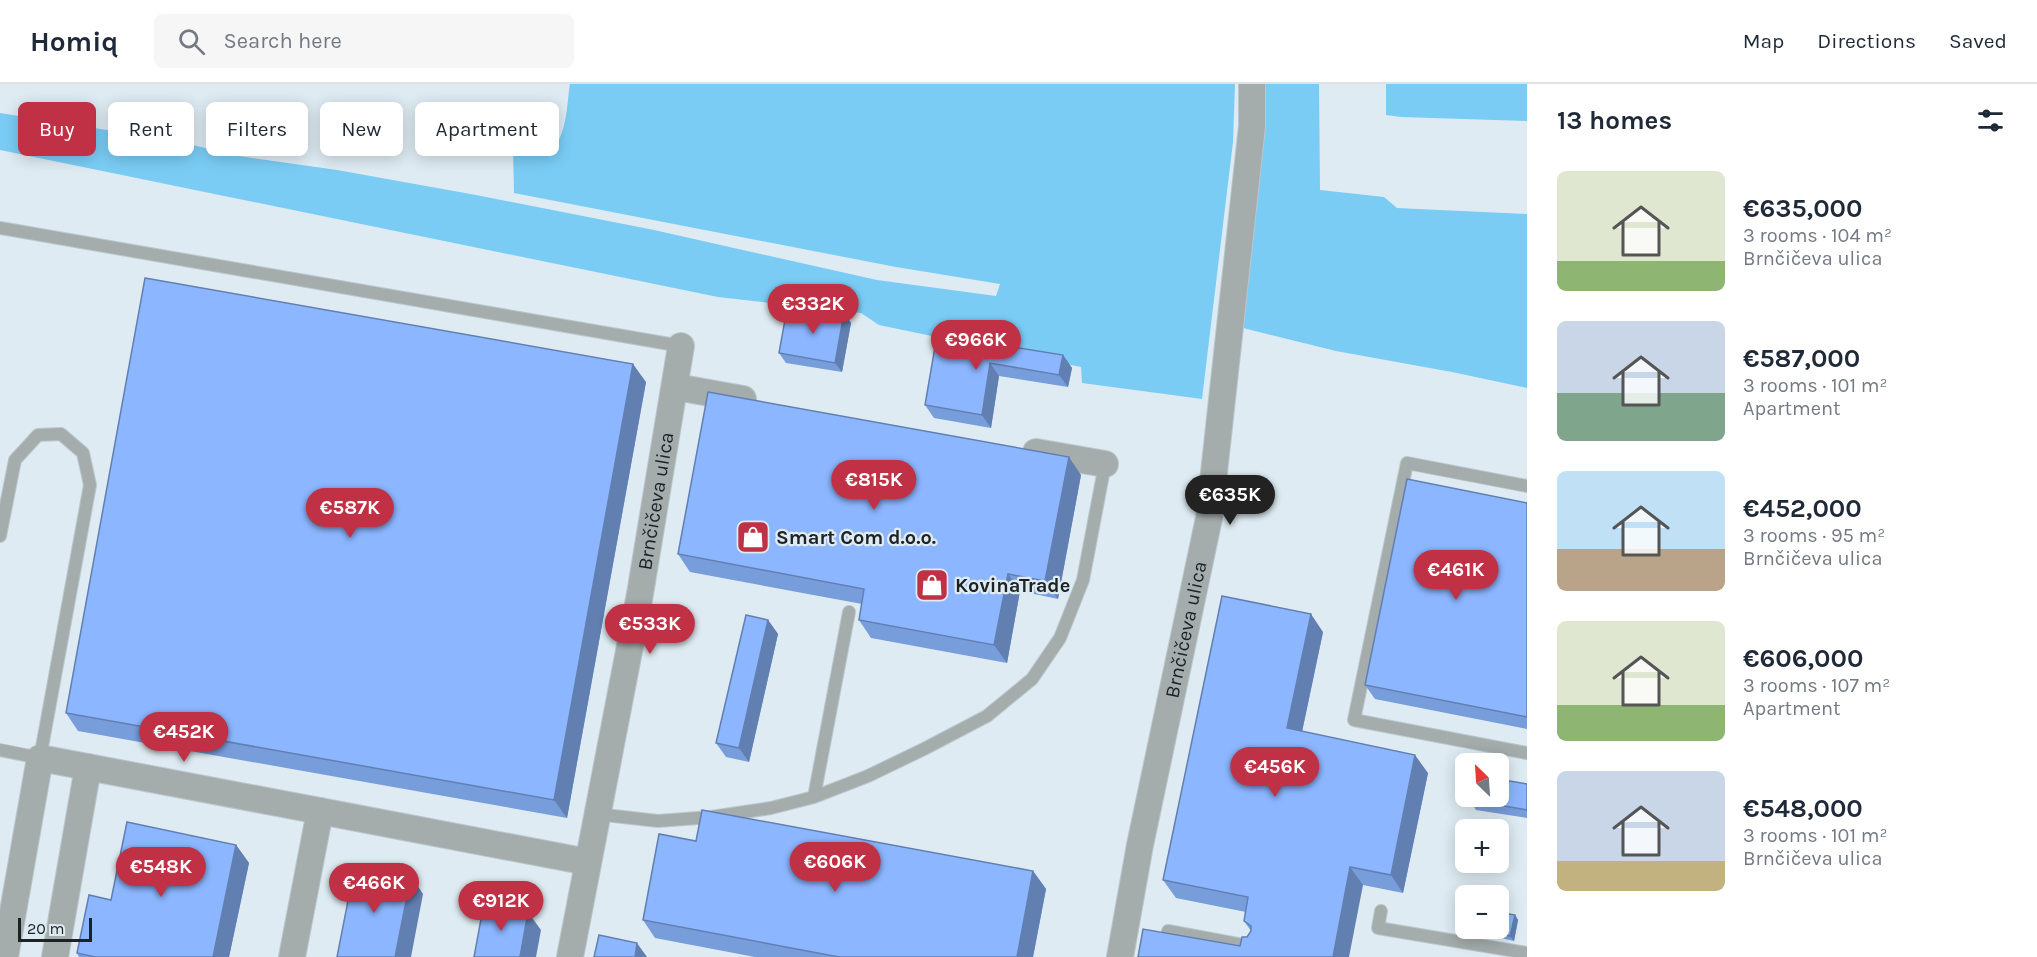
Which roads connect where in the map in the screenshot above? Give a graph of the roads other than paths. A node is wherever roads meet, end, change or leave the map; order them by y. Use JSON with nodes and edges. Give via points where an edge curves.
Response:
{"nodes":[{"id":1,"x":1252,"y":84,"type":"edge"},
{"id":2,"x":0,"y":228,"type":"edge"},
{"id":3,"x":681,"y":346,"type":"joint"},
{"id":4,"x":676,"y":387,"type":"junction"},
{"id":5,"x":768,"y":404,"type":"edge"},
{"id":6,"x":1012,"y":447,"type":"edge"},
{"id":7,"x":1105,"y":464,"type":"joint"},
{"id":8,"x":1527,"y":486,"type":"edge"},
{"id":9,"x":0,"y":536,"type":"edge"},
{"id":10,"x":849,"y":612,"type":"dead end"},
{"id":11,"x":0,"y":750,"type":"edge"},
{"id":12,"x":1527,"y":753,"type":"edge"},
{"id":13,"x":40,"y":758,"type":"junction"},
{"id":14,"x":88,"y":767,"type":"junction"},
{"id":15,"x":814,"y":797,"type":"junction"},
{"id":16,"x":320,"y":811,"type":"junction"},
{"id":17,"x":596,"y":814,"type":"junction"},
{"id":18,"x":588,"y":862,"type":"junction"},
{"id":19,"x":1381,"y":911,"type":"dead end"},
{"id":20,"x":1168,"y":931,"type":"edge"},
{"id":21,"x":1256,"y":947,"type":"edge"},
{"id":22,"x":1527,"y":954,"type":"edge"},
{"id":23,"x":5,"y":957,"type":"edge"},
{"id":24,"x":55,"y":957,"type":"edge"},
{"id":25,"x":292,"y":957,"type":"edge"},
{"id":26,"x":570,"y":957,"type":"edge"},
{"id":27,"x":1120,"y":957,"type":"edge"}],
"edges":[{"from":1,"to":27,"type":"street","name":"Brnčičeva ulica","via":[[1252,126],[1209,518]]},
{"from":2,"to":3,"type":"lane"},
{"from":3,"to":4,"type":"street","name":"Brnčičeva ulica"},
{"from":4,"to":5,"type":"street"},
{"from":4,"to":17,"type":"street","name":"Brnčičeva ulica"},
{"from":6,"to":7,"type":"street"},
{"from":7,"to":15,"type":"lane","via":[[1083,580],[1060,638],[1032,679],[987,716],[868,776]]},
{"from":8,"to":12,"type":"lane","via":[[1407,463],[1354,720]]},
{"from":9,"to":13,"type":"lane","via":[[15,460],[38,435],[60,434],[83,453],[90,485]]},
{"from":10,"to":15,"type":"lane"},
{"from":11,"to":13,"type":"lane"},
{"from":13,"to":14,"type":"street"},
{"from":13,"to":23,"type":"street"},
{"from":14,"to":16,"type":"street"},
{"from":14,"to":24,"type":"street"},
{"from":15,"to":17,"type":"lane","via":[[711,817],[658,821]]},
{"from":16,"to":18,"type":"street"},
{"from":16,"to":25,"type":"street"},
{"from":17,"to":18,"type":"street","name":"Brnčičeva ulica"},
{"from":18,"to":26,"type":"street","name":"Brnčičeva ulica"},
{"from":19,"to":22,"type":"lane","via":[[1378,928]]},
{"from":20,"to":21,"type":"lane"}]}
